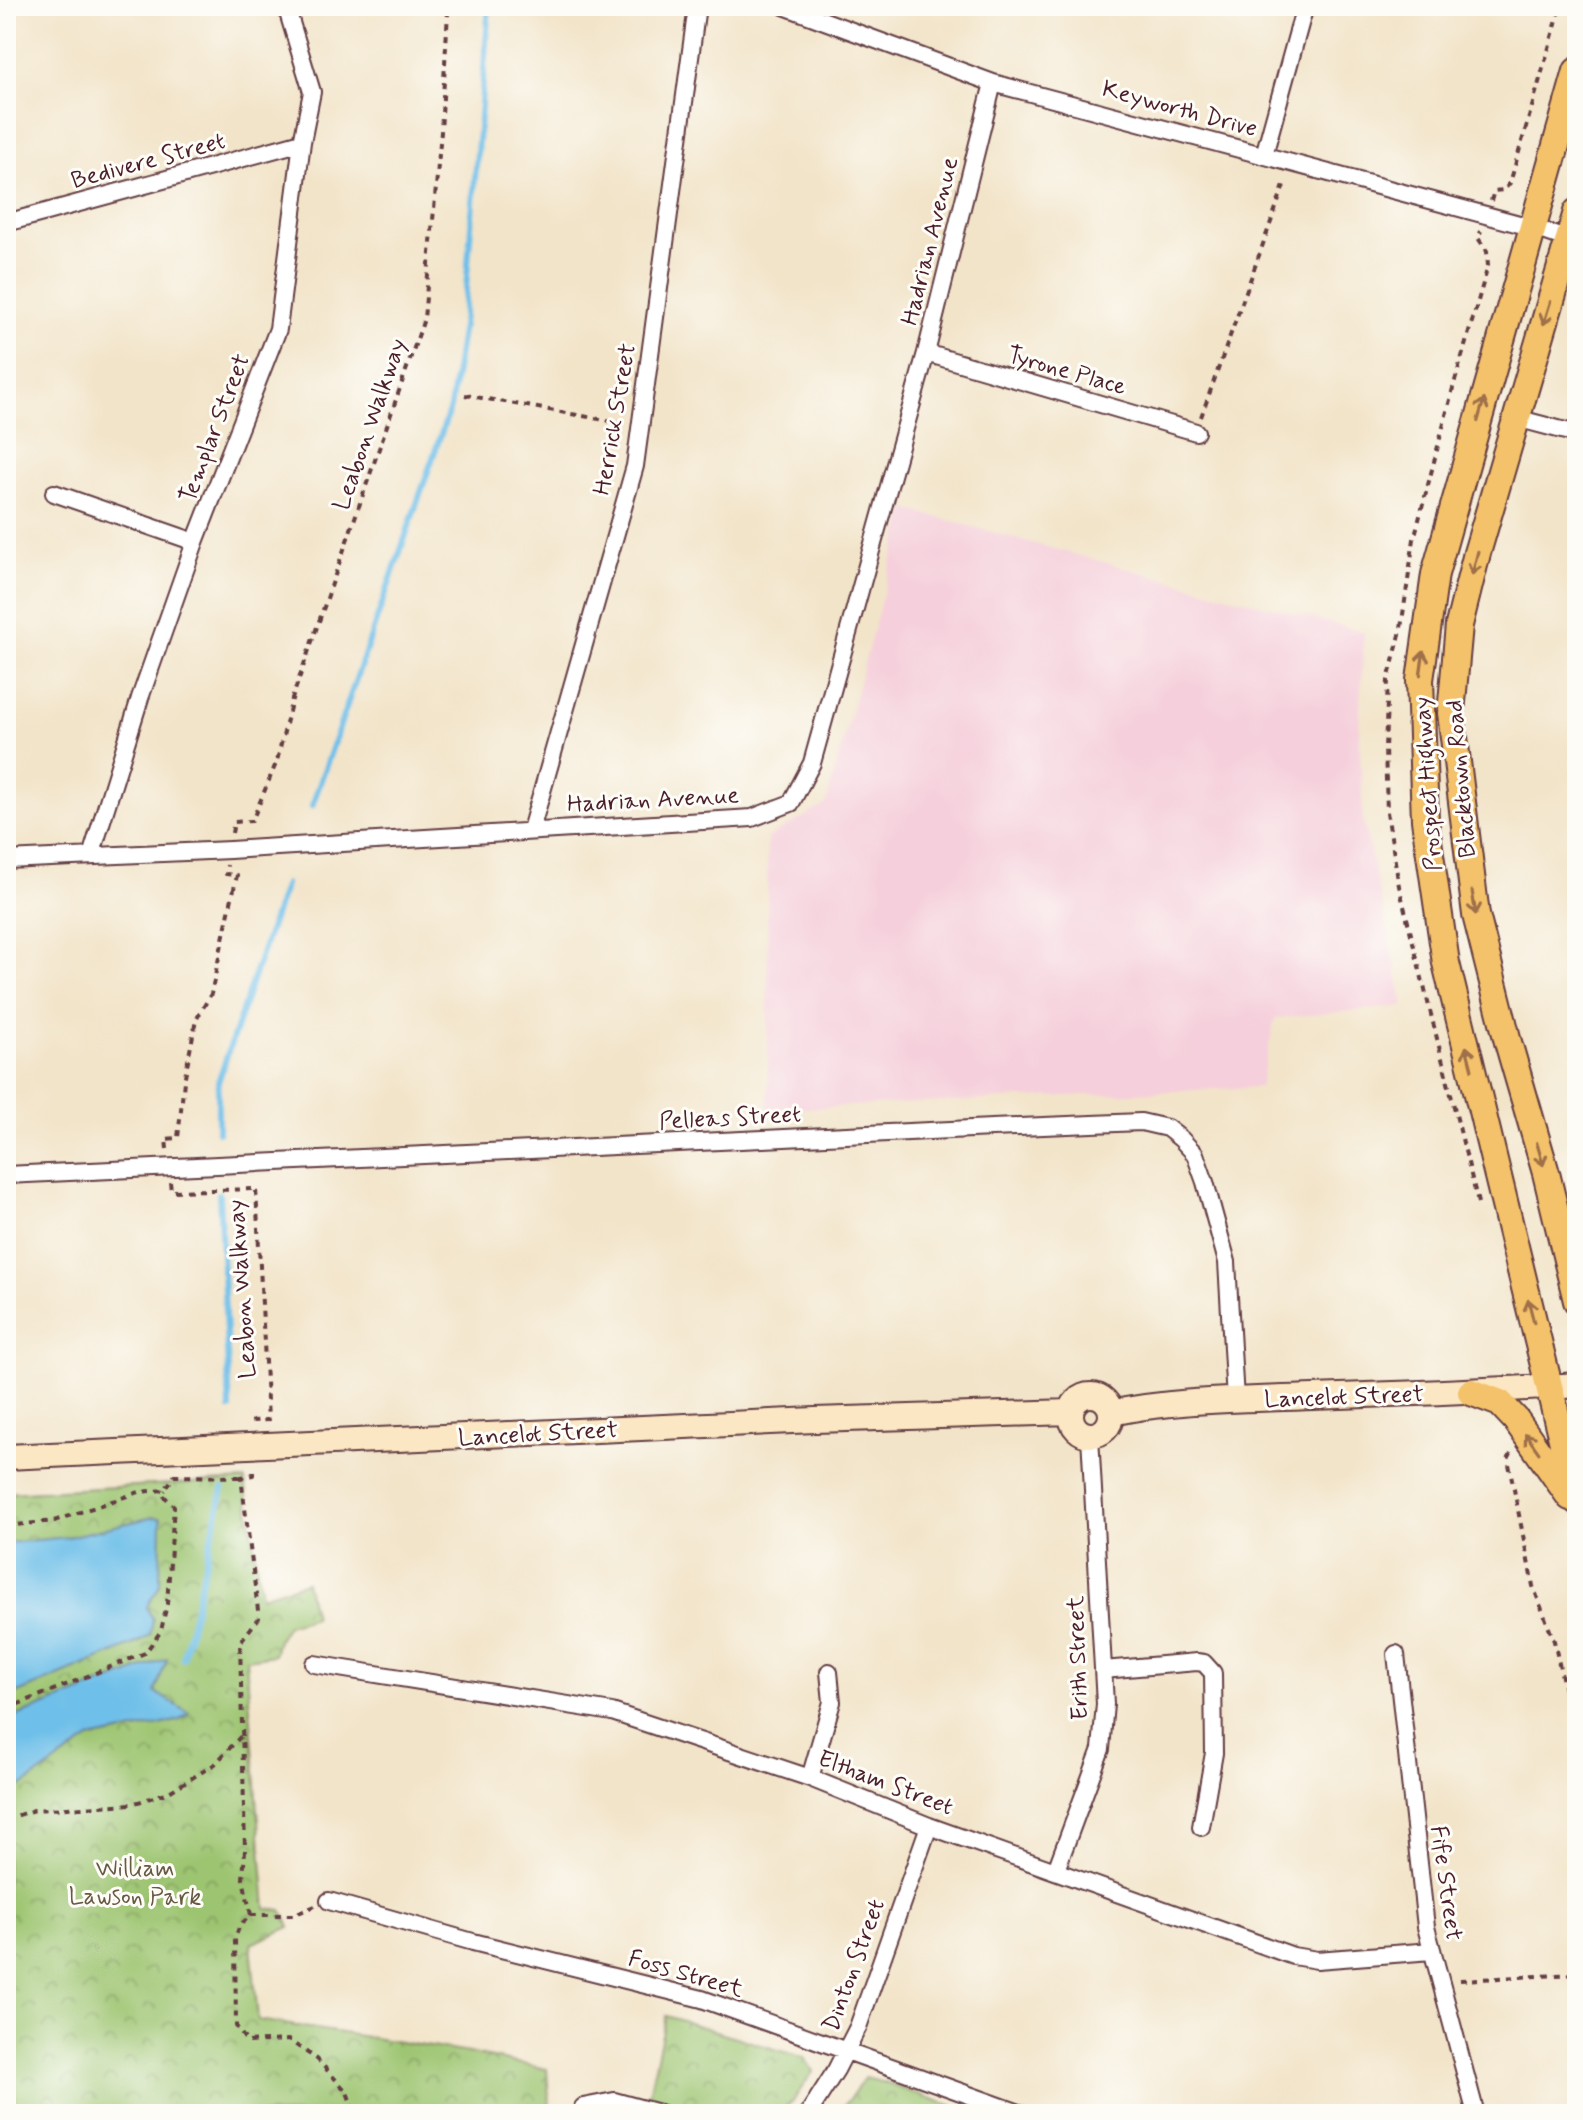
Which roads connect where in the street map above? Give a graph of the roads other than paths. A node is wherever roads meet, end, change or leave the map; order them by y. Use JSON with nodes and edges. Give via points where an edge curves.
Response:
{"nodes":[{"id":1,"x":286,"y":6,"type":"edge"},
{"id":2,"x":697,"y":6,"type":"edge"},
{"id":3,"x":784,"y":6,"type":"edge"},
{"id":4,"x":1305,"y":6,"type":"edge"},
{"id":5,"x":1577,"y":71,"type":"edge"},
{"id":6,"x":993,"y":83,"type":"junction"},
{"id":7,"x":302,"y":142,"type":"junction"},
{"id":8,"x":1264,"y":155,"type":"junction"},
{"id":9,"x":1577,"y":212,"type":"edge"},
{"id":10,"x":6,"y":223,"type":"edge"},
{"id":11,"x":1533,"y":228,"type":"junction"},
{"id":12,"x":1569,"y":240,"type":"junction"},
{"id":13,"x":926,"y":353,"type":"junction"},
{"id":14,"x":1516,"y":418,"type":"junction"},
{"id":15,"x":1196,"y":432,"type":"road end"},
{"id":16,"x":1577,"y":434,"type":"edge"},
{"id":17,"x":54,"y":493,"type":"dead end"},
{"id":18,"x":195,"y":542,"type":"junction"},
{"id":19,"x":531,"y":830,"type":"junction"},
{"id":20,"x":91,"y":856,"type":"junction"},
{"id":21,"x":6,"y":860,"type":"edge"},
{"id":22,"x":6,"y":1175,"type":"edge"},
{"id":23,"x":1577,"y":1301,"type":"edge"},
{"id":24,"x":1577,"y":1385,"type":"edge"},
{"id":25,"x":1550,"y":1387,"type":"junction"},
{"id":26,"x":1471,"y":1392,"type":"junction"},
{"id":27,"x":1235,"y":1400,"type":"junction"},
{"id":28,"x":1070,"y":1412,"type":"junction"},
{"id":29,"x":1111,"y":1413,"type":"junction"},
{"id":30,"x":1090,"y":1436,"type":"junction"},
{"id":31,"x":6,"y":1457,"type":"edge"},
{"id":32,"x":1577,"y":1504,"type":"edge"},
{"id":33,"x":1396,"y":1654,"type":"dead end"},
{"id":34,"x":314,"y":1664,"type":"dead end"},
{"id":35,"x":1103,"y":1670,"type":"junction"},
{"id":36,"x":829,"y":1672,"type":"dead end"},
{"id":37,"x":810,"y":1778,"type":"junction"},
{"id":38,"x":929,"y":1826,"type":"junction"},
{"id":39,"x":1201,"y":1827,"type":"dead end"},
{"id":40,"x":1056,"y":1870,"type":"junction"},
{"id":41,"x":329,"y":1901,"type":"road end"},
{"id":42,"x":1432,"y":1951,"type":"junction"},
{"id":43,"x":846,"y":2052,"type":"junction"},
{"id":44,"x":583,"y":2107,"type":"dead end"},
{"id":45,"x":662,"y":2114,"type":"edge"},
{"id":46,"x":808,"y":2114,"type":"edge"},
{"id":47,"x":1022,"y":2114,"type":"edge"},
{"id":48,"x":1476,"y":2114,"type":"edge"}],
"edges":[{"from":1,"to":7,"type":"street","name":"Templar Street","via":[[312,92]]},
{"from":2,"to":19,"type":"street","name":"Herrick Street","via":[[635,466]]},
{"from":3,"to":6,"type":"street","name":"Keyworth Drive"},
{"from":4,"to":8,"type":"street"},
{"from":5,"to":11,"type":"main road","name":"Prospect Highway"},
{"from":6,"to":8,"type":"street","name":"Keyworth Drive"},
{"from":6,"to":13,"type":"street","name":"Hadrian Avenue"},
{"from":7,"to":10,"type":"street","name":"Bedivere Street"},
{"from":7,"to":18,"type":"street","name":"Templar Street","via":[[278,329]]},
{"from":8,"to":11,"type":"street","name":"Keyworth Drive"},
{"from":9,"to":12,"type":"main road","name":"Blacktown Road"},
{"from":11,"to":12,"type":"street","name":"Keyworth Drive"},
{"from":25,"to":11,"type":"main road","name":"Prospect Highway","one_way":true,"via":[[1446,963],[1425,820],[1420,680],[1435,574]]},
{"from":12,"to":14,"type":"main road","name":"Blacktown Road","one_way":true},
{"from":13,"to":15,"type":"street","name":"Tyrone Place"},
{"from":13,"to":19,"type":"street","name":"Hadrian Avenue","via":[[812,763],[791,803],[752,818]]},
{"from":14,"to":16,"type":"street"},
{"from":14,"to":23,"type":"main road","name":"Blacktown Road","one_way":true,"via":[[1459,625],[1452,732],[1476,915]]},
{"from":17,"to":18,"type":"street"},
{"from":18,"to":20,"type":"street","name":"Templar Street"},
{"from":19,"to":20,"type":"street","name":"Hadrian Avenue"},
{"from":20,"to":21,"type":"street","name":"Hadrian Avenue"},
{"from":22,"to":27,"type":"street","name":"Pelleas Street","via":[[1154,1123],[1195,1154],[1205,1182],[1227,1262]]},
{"from":24,"to":25,"type":"street","name":"Lancelot Street"},
{"from":25,"to":26,"type":"street","name":"Lancelot Street"},
{"from":25,"to":32,"type":"main road","name":"Prospect Highway"},
{"from":26,"to":27,"type":"street","name":"Lancelot Street"},
{"from":32,"to":26,"type":"main road","one_way":true,"via":[[1500,1403]]},
{"from":27,"to":29,"type":"street","name":"Lancelot Street"},
{"from":28,"to":29,"type":"street","via":[[1079,1399],[1094,1395]]},
{"from":28,"to":30,"type":"street","via":[[1073,1425]]},
{"from":28,"to":31,"type":"street","name":"Lancelot Street"},
{"from":29,"to":30,"type":"street","via":[[1108,1427]]},
{"from":30,"to":35,"type":"street","name":"Erith Street"},
{"from":33,"to":42,"type":"street","name":"Fife Street"},
{"from":34,"to":37,"type":"street","name":"Eltham Street","via":[[612,1712]]},
{"from":35,"to":39,"type":"street","via":[[1197,1662],[1213,1673],[1214,1753]]},
{"from":35,"to":40,"type":"street","name":"Erith Street","via":[[1101,1749]]},
{"from":36,"to":37,"type":"street","via":[[832,1702]]},
{"from":37,"to":38,"type":"street","name":"Eltham Street"},
{"from":38,"to":40,"type":"street","name":"Eltham Street"},
{"from":38,"to":43,"type":"street","name":"Dinton Street"},
{"from":40,"to":42,"type":"street","name":"Eltham Street","via":[[1305,1959]]},
{"from":41,"to":43,"type":"street","name":"Foss Street","via":[[702,1999]]},
{"from":42,"to":48,"type":"street","name":"Fife Street"},
{"from":43,"to":46,"type":"street","name":"Dinton Street"},
{"from":43,"to":47,"type":"street","name":"Foss Street"},
{"from":44,"to":45,"type":"street","via":[[614,2101]]}]}
